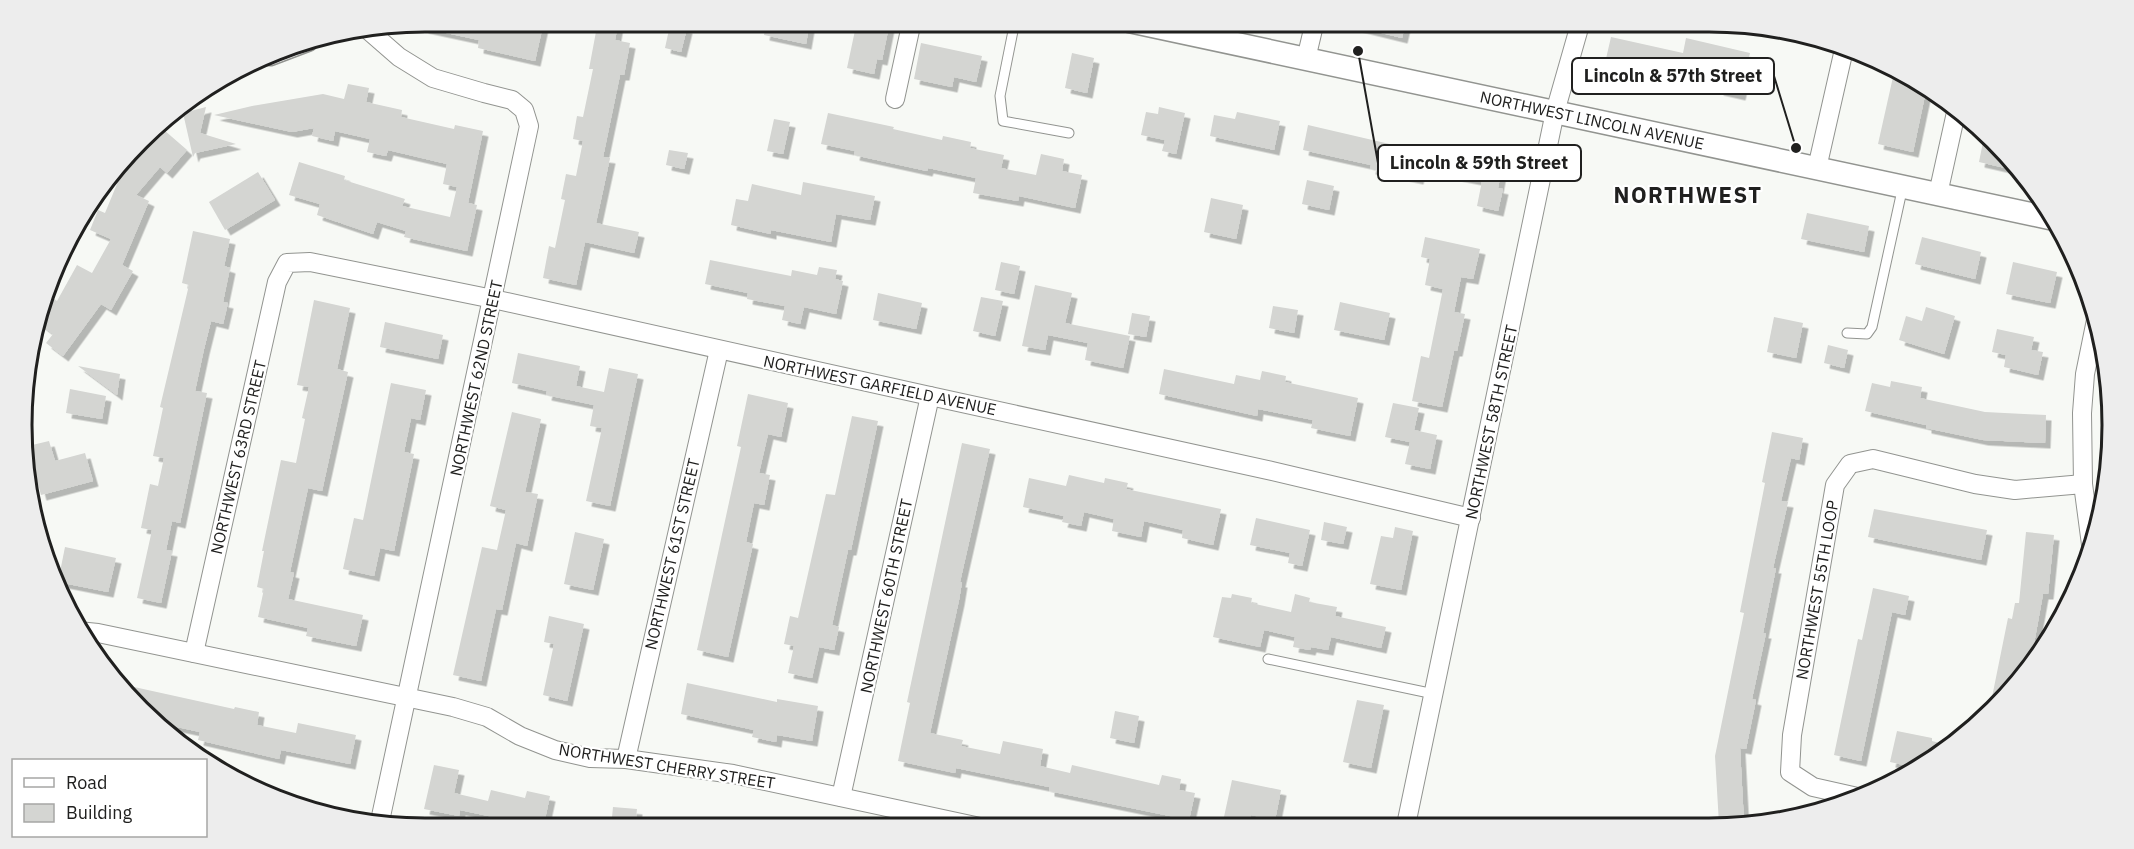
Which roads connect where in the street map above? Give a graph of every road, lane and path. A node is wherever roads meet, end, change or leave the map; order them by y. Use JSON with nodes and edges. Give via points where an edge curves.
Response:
{"nodes":[{"id":1,"x":910,"y":32,"type":"edge"},
{"id":2,"x":1013,"y":32,"type":"edge"},
{"id":3,"x":1180,"y":32,"type":"edge"},
{"id":4,"x":1312,"y":32,"type":"edge"},
{"id":5,"x":1578,"y":32,"type":"edge"},
{"id":6,"x":374,"y":35,"type":"edge"},
{"id":7,"x":1843,"y":55,"type":"edge"},
{"id":8,"x":1306,"y":59,"type":"junction"},
{"id":9,"x":895,"y":99,"type":"dead end"},
{"id":10,"x":1555,"y":112,"type":"junction"},
{"id":11,"x":1956,"y":118,"type":"edge"},
{"id":12,"x":1069,"y":133,"type":"dead end"},
{"id":13,"x":1817,"y":168,"type":"junction"},
{"id":14,"x":1903,"y":186,"type":"junction"},
{"id":15,"x":1938,"y":194,"type":"junction"},
{"id":16,"x":2043,"y":217,"type":"edge"},
{"id":17,"x":287,"y":263,"type":"joint"},
{"id":18,"x":493,"y":299,"type":"junction"},
{"id":19,"x":1846,"y":333,"type":"dead end"},
{"id":20,"x":2092,"y":337,"type":"edge"},
{"id":21,"x":719,"y":350,"type":"junction"},
{"id":22,"x":930,"y":396,"type":"junction"},
{"id":23,"x":2083,"y":484,"type":"junction"},
{"id":24,"x":1471,"y":518,"type":"junction"},
{"id":25,"x":2089,"y":527,"type":"edge"},
{"id":26,"x":92,"y":634,"type":"edge"},
{"id":27,"x":194,"y":653,"type":"junction"},
{"id":28,"x":1268,"y":659,"type":"dead end"},
{"id":29,"x":1434,"y":694,"type":"junction"},
{"id":30,"x":406,"y":698,"type":"junction"},
{"id":31,"x":626,"y":759,"type":"junction"},
{"id":32,"x":1844,"y":794,"type":"edge"},
{"id":33,"x":842,"y":797,"type":"junction"},
{"id":34,"x":381,"y":815,"type":"edge"},
{"id":35,"x":942,"y":818,"type":"edge"},
{"id":36,"x":1407,"y":818,"type":"edge"}],
"edges":[{"from":1,"to":9,"type":"street"},
{"from":2,"to":12,"type":"lane","via":[[1000,96],[1003,121]]},
{"from":3,"to":8,"type":"street","name":"NORTHWEST LINCOLN AVENUE"},
{"from":4,"to":8,"type":"street"},
{"from":5,"to":10,"type":"street","name":"NORTHWEST 58TH STREET"},
{"from":6,"to":18,"type":"street","name":"NORTHWEST 62ND STREET","via":[[433,78],[512,100],[524,110],[529,126]]},
{"from":7,"to":13,"type":"street"},
{"from":8,"to":10,"type":"street","name":"NORTHWEST LINCOLN AVENUE"},
{"from":10,"to":13,"type":"street","name":"NORTHWEST LINCOLN AVENUE"},
{"from":10,"to":24,"type":"street","name":"NORTHWEST 58TH STREET"},
{"from":11,"to":15,"type":"street"},
{"from":13,"to":14,"type":"street","name":"NORTHWEST LINCOLN AVENUE"},
{"from":14,"to":15,"type":"street","name":"NORTHWEST LINCOLN AVENUE"},
{"from":14,"to":19,"type":"lane","via":[[1872,327],[1866,334]]},
{"from":15,"to":16,"type":"street","name":"NORTHWEST LINCOLN AVENUE"},
{"from":17,"to":18,"type":"street","name":"NORTHWEST GARFIELD AVENUE","via":[[310,262]]},
{"from":17,"to":27,"type":"street","name":"NORTHWEST 63RD STREET","via":[[277,282]]},
{"from":18,"to":21,"type":"street","name":"NORTHWEST GARFIELD AVENUE"},
{"from":18,"to":30,"type":"street","name":"NORTHWEST 62ND STREET"},
{"from":20,"to":23,"type":"street","via":[[2082,413]]},
{"from":21,"to":22,"type":"street","name":"NORTHWEST GARFIELD AVENUE"},
{"from":21,"to":31,"type":"street","name":"NORTHWEST 61ST STREET"},
{"from":22,"to":24,"type":"street","name":"NORTHWEST GARFIELD AVENUE"},
{"from":22,"to":33,"type":"street","name":"NORTHWEST 60TH STREET"},
{"from":23,"to":25,"type":"street"},
{"from":23,"to":32,"type":"street","name":"NORTHWEST 55TH LOOP","via":[[2015,490],[1874,459],[1850,464],[1835,484],[1792,735],[1790,772],[1813,787]]},
{"from":24,"to":29,"type":"street","name":"NORTHWEST 58TH STREET"},
{"from":26,"to":27,"type":"street","name":"NORTHWEST CHERRY STREET"},
{"from":27,"to":30,"type":"street","name":"NORTHWEST CHERRY STREET"},
{"from":28,"to":29,"type":"lane"},
{"from":29,"to":36,"type":"street","name":"NORTHWEST 58TH STREET"},
{"from":30,"to":31,"type":"street","name":"NORTHWEST CHERRY STREET","via":[[487,717],[555,750],[590,758]]},
{"from":30,"to":34,"type":"street","name":"NORTHWEST 62ND STREET"},
{"from":31,"to":33,"type":"street","name":"NORTHWEST CHERRY STREET","via":[[733,774]]},
{"from":33,"to":35,"type":"street","name":"NORTHWEST CHERRY STREET"}]}
